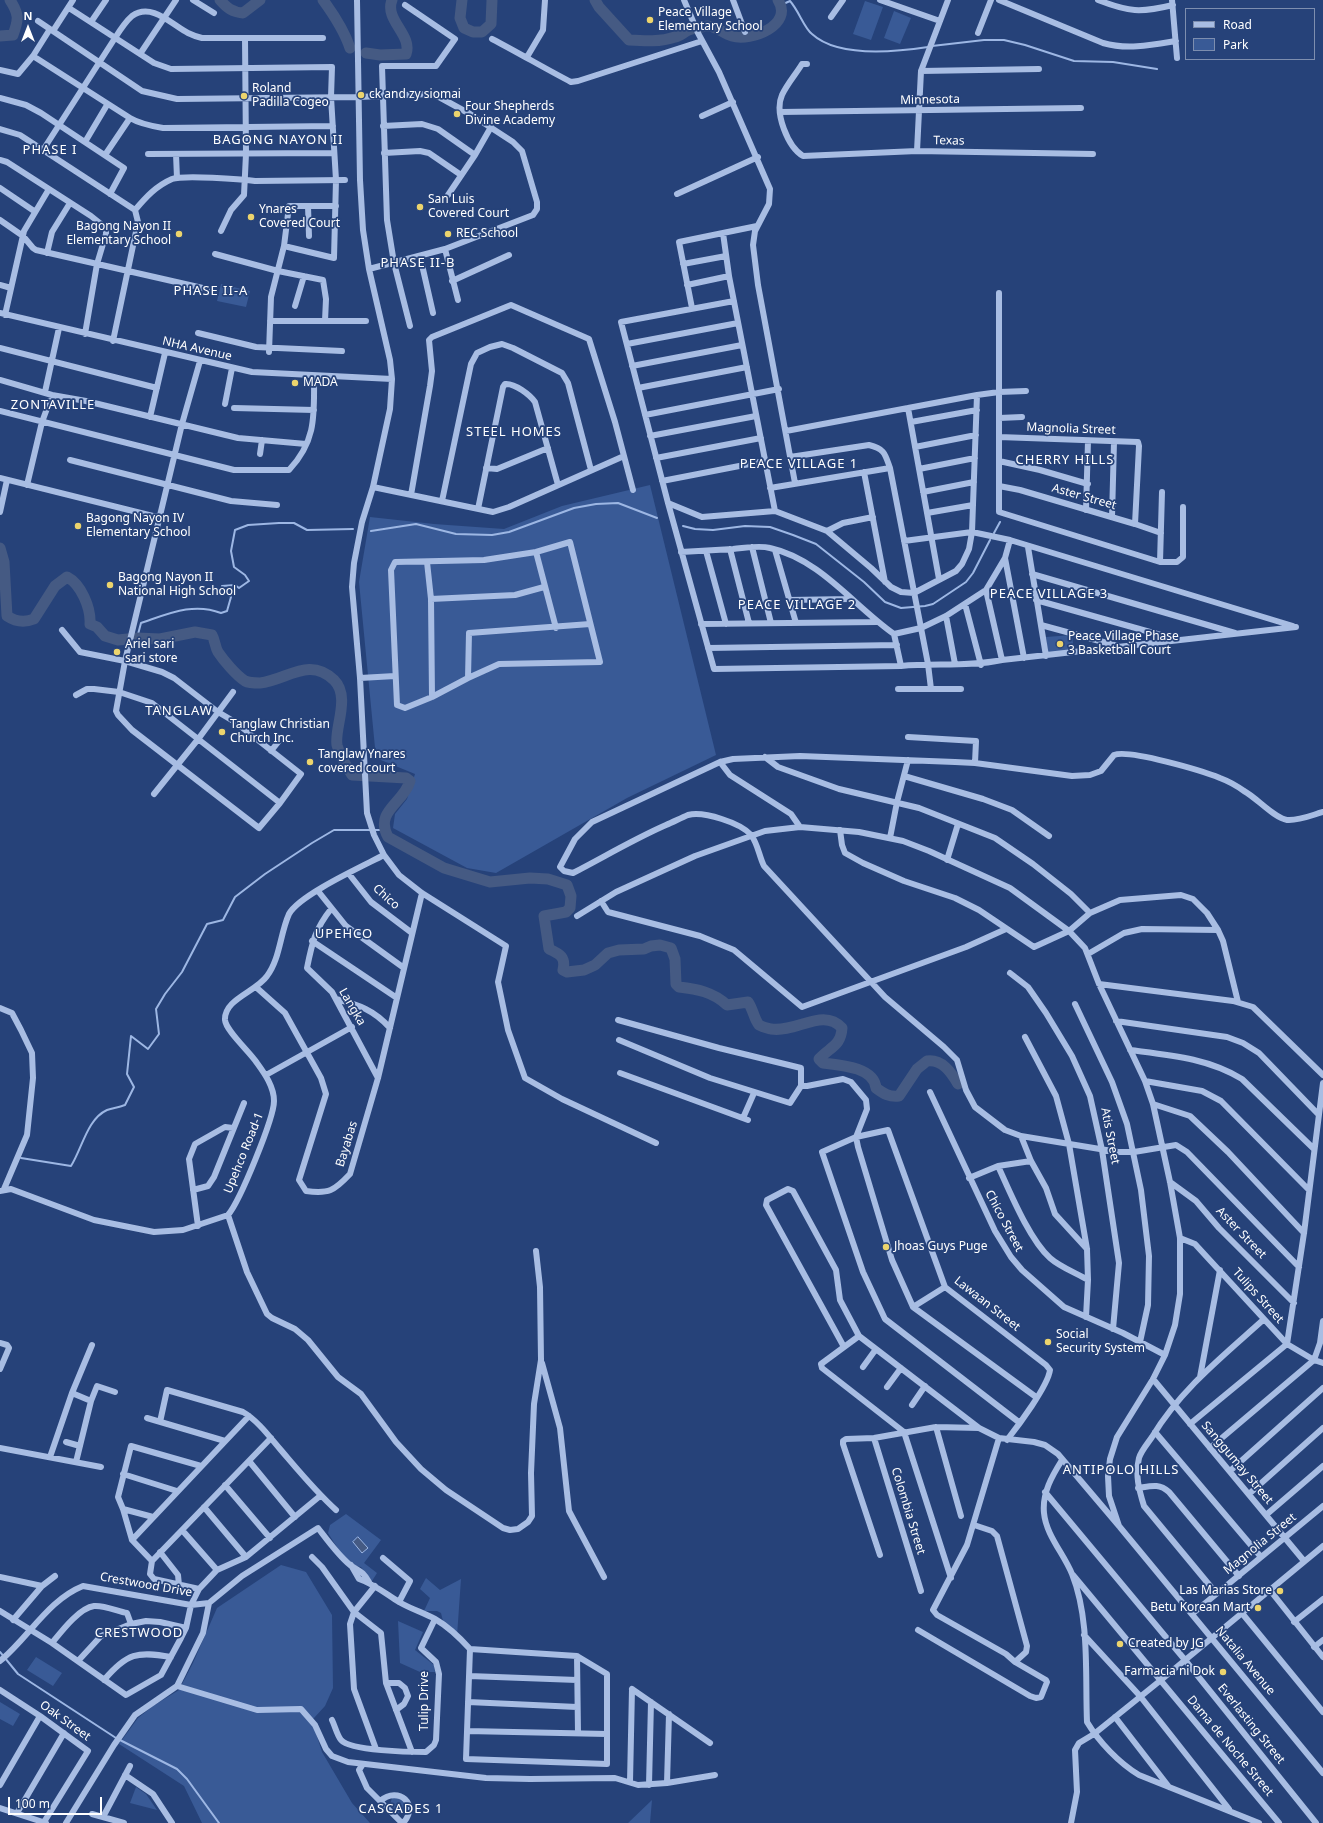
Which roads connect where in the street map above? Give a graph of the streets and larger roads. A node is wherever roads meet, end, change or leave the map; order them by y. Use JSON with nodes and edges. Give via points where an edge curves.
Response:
{"nodes":[{"id":1,"x":73,"y":0,"type":"edge"},
{"id":2,"x":106,"y":0,"type":"edge"},
{"id":3,"x":176,"y":0,"type":"edge"},
{"id":4,"x":193,"y":0,"type":"edge"},
{"id":5,"x":357,"y":0,"type":"edge"},
{"id":6,"x":545,"y":0,"type":"edge"},
{"id":7,"x":684,"y":0,"type":"edge"},
{"id":8,"x":733,"y":0,"type":"edge"},
{"id":9,"x":843,"y":0,"type":"edge"},
{"id":10,"x":880,"y":0,"type":"edge"},
{"id":11,"x":948,"y":0,"type":"edge"},
{"id":12,"x":991,"y":0,"type":"edge"},
{"id":13,"x":999,"y":0,"type":"edge"},
{"id":14,"x":1098,"y":0,"type":"edge"},
{"id":15,"x":210,"y":2,"type":"dead end"},
{"id":16,"x":1172,"y":2,"type":"edge"},
{"id":17,"x":405,"y":5,"type":"dead end"},
{"id":18,"x":69,"y":8,"type":"junction"},
{"id":19,"x":205,"y":8,"type":"junction"},
{"id":20,"x":214,"y":13,"type":"dead end"},
{"id":21,"x":163,"y":17,"type":"junction"},
{"id":22,"x":832,"y":17,"type":"dead end"},
{"id":23,"x":38,"y":20,"type":"dead end"},
{"id":24,"x":940,"y":21,"type":"junction"},
{"id":25,"x":91,"y":22,"type":"junction"},
{"id":26,"x":52,"y":30,"type":"junction"},
{"id":27,"x":745,"y":32,"type":"dead end"},
{"id":28,"x":978,"y":33,"type":"dead end"},
{"id":29,"x":115,"y":38,"type":"junction"},
{"id":30,"x":245,"y":38,"type":"junction"},
{"id":31,"x":323,"y":38,"type":"dead end"},
{"id":32,"x":492,"y":39,"type":"dead end"},
{"id":33,"x":702,"y":41,"type":"junction"},
{"id":34,"x":1176,"y":41,"type":"junction"},
{"id":35,"x":140,"y":54,"type":"junction"},
{"id":36,"x":33,"y":56,"type":"junction"},
{"id":37,"x":527,"y":57,"type":"junction"},
{"id":38,"x":1177,"y":58,"type":"dead end"},
{"id":39,"x":100,"y":63,"type":"junction"},
{"id":40,"x":807,"y":64,"type":"dead end"},
{"id":41,"x":245,"y":68,"type":"junction"},
{"id":42,"x":1039,"y":69,"type":"dead end"},
{"id":43,"x":0,"y":70,"type":"edge"},
{"id":44,"x":921,"y":71,"type":"junction"},
{"id":45,"x":83,"y":89,"type":"junction"},
{"id":46,"x":383,"y":96,"type":"junction"},
{"id":47,"x":331,"y":97,"type":"junction"},
{"id":48,"x":358,"y":97,"type":"junction"},
{"id":49,"x":0,"y":98,"type":"edge"},
{"id":50,"x":246,"y":98,"type":"junction"},
{"id":51,"x":733,"y":102,"type":"junction"},
{"id":52,"x":107,"y":105,"type":"junction"},
{"id":53,"x":1081,"y":108,"type":"dead end"},
{"id":54,"x":919,"y":111,"type":"junction"},
{"id":55,"x":780,"y":112,"type":"junction"},
{"id":56,"x":702,"y":116,"type":"dead end"},
{"id":57,"x":130,"y":118,"type":"junction"},
{"id":58,"x":59,"y":125,"type":"junction"},
{"id":59,"x":333,"y":126,"type":"junction"},
{"id":60,"x":384,"y":126,"type":"junction"},
{"id":61,"x":246,"y":127,"type":"junction"},
{"id":62,"x":491,"y":127,"type":"junction"},
{"id":63,"x":0,"y":129,"type":"edge"},
{"id":64,"x":85,"y":142,"type":"junction"},
{"id":65,"x":43,"y":150,"type":"junction"},
{"id":66,"x":918,"y":151,"type":"junction"},
{"id":67,"x":334,"y":153,"type":"junction"},
{"id":68,"x":384,"y":153,"type":"junction"},
{"id":69,"x":148,"y":154,"type":"dead end"},
{"id":70,"x":176,"y":154,"type":"junction"},
{"id":71,"x":246,"y":154,"type":"junction"},
{"id":72,"x":1093,"y":154,"type":"dead end"},
{"id":73,"x":105,"y":155,"type":"junction"},
{"id":74,"x":475,"y":155,"type":"junction"},
{"id":75,"x":758,"y":157,"type":"junction"},
{"id":76,"x":0,"y":160,"type":"edge"},
{"id":77,"x":461,"y":175,"type":"junction"},
{"id":78,"x":177,"y":178,"type":"junction"},
{"id":79,"x":246,"y":180,"type":"junction"},
{"id":80,"x":336,"y":180,"type":"junction"},
{"id":81,"x":345,"y":180,"type":"dead end"},
{"id":82,"x":0,"y":188,"type":"edge"},
{"id":83,"x":49,"y":189,"type":"junction"},
{"id":84,"x":110,"y":194,"type":"junction"},
{"id":85,"x":678,"y":194,"type":"dead end"},
{"id":86,"x":448,"y":195,"type":"dead end"},
{"id":87,"x":70,"y":203,"type":"junction"},
{"id":88,"x":308,"y":206,"type":"junction"},
{"id":89,"x":336,"y":206,"type":"junction"},
{"id":90,"x":135,"y":210,"type":"junction"},
{"id":91,"x":34,"y":211,"type":"junction"},
{"id":92,"x":0,"y":220,"type":"edge"},
{"id":93,"x":757,"y":226,"type":"junction"},
{"id":94,"x":221,"y":231,"type":"dead end"},
{"id":95,"x":723,"y":233,"type":"junction"},
{"id":96,"x":23,"y":236,"type":"junction"},
{"id":97,"x":309,"y":236,"type":"dead end"},
{"id":98,"x":284,"y":246,"type":"junction"},
{"id":99,"x":444,"y":249,"type":"junction"},
{"id":100,"x":47,"y":253,"type":"junction"},
{"id":101,"x":215,"y":254,"type":"dead end"},
{"id":102,"x":420,"y":256,"type":"junction"},
{"id":103,"x":509,"y":256,"type":"dead end"},
{"id":104,"x":726,"y":256,"type":"junction"},
{"id":105,"x":394,"y":263,"type":"junction"},
{"id":106,"x":98,"y":264,"type":"junction"},
{"id":107,"x":683,"y":264,"type":"junction"},
{"id":108,"x":369,"y":269,"type":"junction"},
{"id":109,"x":128,"y":271,"type":"junction"},
{"id":110,"x":278,"y":271,"type":"junction"},
{"id":111,"x":304,"y":276,"type":"junction"},
{"id":112,"x":729,"y":276,"type":"junction"},
{"id":113,"x":452,"y":281,"type":"junction"},
{"id":114,"x":687,"y":284,"type":"junction"},
{"id":115,"x":0,"y":285,"type":"edge"},
{"id":116,"x":11,"y":288,"type":"junction"},
{"id":117,"x":207,"y":289,"type":"dead end"},
{"id":118,"x":999,"y":293,"type":"dead end"},
{"id":119,"x":458,"y":300,"type":"dead end"},
{"id":120,"x":734,"y":301,"type":"junction"},
{"id":121,"x":295,"y":306,"type":"dead end"},
{"id":122,"x":692,"y":308,"type":"junction"},
{"id":123,"x":433,"y":313,"type":"dead end"},
{"id":124,"x":3,"y":314,"type":"edge"},
{"id":125,"x":270,"y":321,"type":"junction"},
{"id":126,"x":325,"y":321,"type":"junction"},
{"id":127,"x":366,"y":321,"type":"dead end"},
{"id":128,"x":738,"y":323,"type":"junction"},
{"id":129,"x":410,"y":326,"type":"dead end"},
{"id":130,"x":59,"y":328,"type":"junction"},
{"id":131,"x":198,"y":333,"type":"dead end"},
{"id":132,"x":85,"y":334,"type":"junction"},
{"id":133,"x":113,"y":341,"type":"junction"},
{"id":134,"x":627,"y":344,"type":"junction"},
{"id":135,"x":742,"y":345,"type":"junction"},
{"id":136,"x":0,"y":348,"type":"edge"},
{"id":137,"x":269,"y":350,"type":"junction"},
{"id":138,"x":342,"y":351,"type":"dead end"},
{"id":139,"x":165,"y":353,"type":"junction"},
{"id":140,"x":51,"y":361,"type":"junction"},
{"id":141,"x":200,"y":361,"type":"junction"},
{"id":142,"x":632,"y":366,"type":"junction"},
{"id":143,"x":232,"y":368,"type":"junction"},
{"id":144,"x":747,"y":368,"type":"junction"},
{"id":145,"x":314,"y":376,"type":"junction"},
{"id":146,"x":392,"y":379,"type":"junction"},
{"id":147,"x":0,"y":380,"type":"edge"},
{"id":148,"x":157,"y":388,"type":"junction"},
{"id":149,"x":638,"y":388,"type":"junction"},
{"id":150,"x":779,"y":389,"type":"junction"},
{"id":151,"x":1026,"y":391,"type":"dead end"},
{"id":152,"x":45,"y":392,"type":"junction"},
{"id":153,"x":999,"y":392,"type":"junction"},
{"id":154,"x":52,"y":394,"type":"junction"},
{"id":155,"x":752,"y":395,"type":"junction"},
{"id":156,"x":978,"y":395,"type":"junction"},
{"id":157,"x":225,"y":404,"type":"dead end"},
{"id":158,"x":234,"y":408,"type":"dead end"},
{"id":159,"x":908,"y":408,"type":"junction"},
{"id":160,"x":314,"y":410,"type":"junction"},
{"id":161,"x":977,"y":410,"type":"junction"},
{"id":162,"x":0,"y":411,"type":"edge"},
{"id":163,"x":645,"y":415,"type":"junction"},
{"id":164,"x":150,"y":416,"type":"junction"},
{"id":165,"x":756,"y":416,"type":"junction"},
{"id":166,"x":1022,"y":417,"type":"dead end"},
{"id":167,"x":999,"y":418,"type":"junction"},
{"id":168,"x":42,"y":422,"type":"junction"},
{"id":169,"x":911,"y":422,"type":"junction"},
{"id":170,"x":182,"y":424,"type":"junction"},
{"id":171,"x":786,"y":431,"type":"junction"},
{"id":172,"x":976,"y":435,"type":"junction"},
{"id":173,"x":650,"y":436,"type":"junction"},
{"id":174,"x":999,"y":437,"type":"junction"},
{"id":175,"x":760,"y":438,"type":"junction"},
{"id":176,"x":262,"y":440,"type":"junction"},
{"id":177,"x":1088,"y":441,"type":"junction"},
{"id":178,"x":1114,"y":442,"type":"junction"},
{"id":179,"x":306,"y":444,"type":"junction"},
{"id":180,"x":915,"y":447,"type":"junction"},
{"id":181,"x":548,"y":448,"type":"junction"},
{"id":182,"x":176,"y":454,"type":"junction"},
{"id":183,"x":260,"y":454,"type":"dead end"},
{"id":184,"x":624,"y":456,"type":"junction"},
{"id":185,"x":790,"y":457,"type":"junction"},
{"id":186,"x":656,"y":458,"type":"junction"},
{"id":187,"x":975,"y":458,"type":"junction"},
{"id":188,"x":70,"y":460,"type":"dead end"},
{"id":189,"x":765,"y":461,"type":"junction"},
{"id":190,"x":999,"y":461,"type":"junction"},
{"id":191,"x":486,"y":468,"type":"junction"},
{"id":192,"x":890,"y":468,"type":"junction"},
{"id":193,"x":919,"y":469,"type":"junction"},
{"id":194,"x":591,"y":470,"type":"junction"},
{"id":195,"x":864,"y":472,"type":"junction"},
{"id":196,"x":0,"y":478,"type":"edge"},
{"id":197,"x":7,"y":480,"type":"junction"},
{"id":198,"x":662,"y":481,"type":"junction"},
{"id":199,"x":974,"y":482,"type":"junction"},
{"id":200,"x":795,"y":483,"type":"junction"},
{"id":201,"x":1088,"y":484,"type":"junction"},
{"id":202,"x":27,"y":485,"type":"junction"},
{"id":203,"x":168,"y":485,"type":"junction"},
{"id":204,"x":558,"y":485,"type":"junction"},
{"id":205,"x":999,"y":486,"type":"junction"},
{"id":206,"x":373,"y":487,"type":"junction"},
{"id":207,"x":770,"y":488,"type":"junction"},
{"id":208,"x":633,"y":490,"type":"dead end"},
{"id":209,"x":923,"y":492,"type":"junction"},
{"id":210,"x":1162,"y":492,"type":"dead end"},
{"id":211,"x":411,"y":495,"type":"junction"},
{"id":212,"x":442,"y":501,"type":"junction"},
{"id":213,"x":668,"y":503,"type":"junction"},
{"id":214,"x":277,"y":505,"type":"dead end"},
{"id":215,"x":973,"y":505,"type":"junction"},
{"id":216,"x":1183,"y":507,"type":"dead end"},
{"id":217,"x":478,"y":509,"type":"junction"},
{"id":218,"x":1086,"y":510,"type":"junction"},
{"id":219,"x":775,"y":511,"type":"junction"},
{"id":220,"x":0,"y":512,"type":"edge"},
{"id":221,"x":927,"y":513,"type":"junction"},
{"id":222,"x":873,"y":517,"type":"junction"},
{"id":223,"x":1112,"y":517,"type":"junction"},
{"id":224,"x":161,"y":518,"type":"junction"},
{"id":225,"x":1135,"y":524,"type":"junction"},
{"id":226,"x":827,"y":531,"type":"junction"},
{"id":227,"x":972,"y":532,"type":"junction"},
{"id":228,"x":1161,"y":533,"type":"junction"},
{"id":229,"x":931,"y":537,"type":"junction"},
{"id":230,"x":1010,"y":540,"type":"junction"},
{"id":231,"x":904,"y":541,"type":"junction"},
{"id":232,"x":1028,"y":547,"type":"junction"},
{"id":233,"x":752,"y":548,"type":"junction"},
{"id":234,"x":730,"y":549,"type":"junction"},
{"id":235,"x":775,"y":550,"type":"junction"},
{"id":236,"x":706,"y":551,"type":"junction"},
{"id":237,"x":536,"y":552,"type":"junction"},
{"id":238,"x":681,"y":552,"type":"junction"},
{"id":239,"x":1005,"y":558,"type":"junction"},
{"id":240,"x":426,"y":562,"type":"junction"},
{"id":241,"x":1160,"y":562,"type":"junction"},
{"id":242,"x":1032,"y":574,"type":"junction"},
{"id":243,"x":938,"y":579,"type":"junction"},
{"id":244,"x":885,"y":582,"type":"junction"},
{"id":245,"x":544,"y":587,"type":"junction"},
{"id":246,"x":986,"y":590,"type":"junction"},
{"id":247,"x":914,"y":593,"type":"junction"},
{"id":248,"x":431,"y":599,"type":"junction"},
{"id":249,"x":850,"y":599,"type":"junction"},
{"id":250,"x":789,"y":600,"type":"junction"},
{"id":251,"x":1036,"y":600,"type":"junction"},
{"id":252,"x":965,"y":604,"type":"junction"},
{"id":253,"x":946,"y":616,"type":"junction"},
{"id":254,"x":877,"y":622,"type":"junction"},
{"id":255,"x":771,"y":623,"type":"junction"},
{"id":256,"x":796,"y":623,"type":"junction"},
{"id":257,"x":590,"y":624,"type":"junction"},
{"id":258,"x":701,"y":624,"type":"junction"},
{"id":259,"x":726,"y":624,"type":"junction"},
{"id":260,"x":749,"y":624,"type":"junction"},
{"id":261,"x":1041,"y":625,"type":"junction"},
{"id":262,"x":556,"y":628,"type":"junction"},
{"id":263,"x":921,"y":628,"type":"junction"},
{"id":264,"x":62,"y":630,"type":"dead end"},
{"id":265,"x":894,"y":634,"type":"junction"},
{"id":266,"x":1238,"y":634,"type":"junction"},
{"id":267,"x":1179,"y":640,"type":"junction"},
{"id":268,"x":897,"y":646,"type":"junction"},
{"id":269,"x":1122,"y":647,"type":"junction"},
{"id":270,"x":708,"y":648,"type":"junction"},
{"id":271,"x":1046,"y":656,"type":"junction"},
{"id":272,"x":1024,"y":658,"type":"junction"},
{"id":273,"x":1002,"y":660,"type":"junction"},
{"id":274,"x":125,"y":661,"type":"junction"},
{"id":275,"x":928,"y":664,"type":"junction"},
{"id":276,"x":955,"y":664,"type":"junction"},
{"id":277,"x":981,"y":665,"type":"junction"},
{"id":278,"x":902,"y":666,"type":"junction"},
{"id":279,"x":395,"y":676,"type":"junction"},
{"id":280,"x":360,"y":678,"type":"junction"},
{"id":281,"x":468,"y":678,"type":"junction"},
{"id":282,"x":898,"y":689,"type":"dead end"},
{"id":283,"x":931,"y":689,"type":"junction"},
{"id":284,"x":961,"y":689,"type":"dead end"},
{"id":285,"x":119,"y":692,"type":"junction"},
{"id":286,"x":233,"y":692,"type":"dead end"},
{"id":287,"x":76,"y":695,"type":"dead end"},
{"id":288,"x":432,"y":698,"type":"junction"},
{"id":289,"x":218,"y":712,"type":"junction"},
{"id":290,"x":908,"y":737,"type":"dead end"},
{"id":291,"x":199,"y":738,"type":"junction"},
{"id":292,"x":279,"y":741,"type":"dead end"},
{"id":293,"x":271,"y":751,"type":"junction"},
{"id":294,"x":766,"y":757,"type":"junction"},
{"id":295,"x":908,"y":760,"type":"junction"},
{"id":296,"x":720,"y":762,"type":"junction"},
{"id":297,"x":975,"y":763,"type":"junction"},
{"id":298,"x":177,"y":765,"type":"junction"},
{"id":299,"x":904,"y":776,"type":"junction"},
{"id":300,"x":154,"y":794,"type":"dead end"},
{"id":301,"x":897,"y":802,"type":"junction"},
{"id":302,"x":280,"y":803,"type":"junction"},
{"id":303,"x":1323,"y":812,"type":"edge"},
{"id":304,"x":958,"y":824,"type":"junction"},
{"id":305,"x":800,"y":827,"type":"junction"},
{"id":306,"x":840,"y":830,"type":"junction"},
{"id":307,"x":751,"y":835,"type":"junction"},
{"id":308,"x":1049,"y":836,"type":"dead end"},
{"id":309,"x":890,"y":838,"type":"junction"},
{"id":310,"x":384,"y":855,"type":"junction"},
{"id":311,"x":947,"y":860,"type":"junction"},
{"id":312,"x":349,"y":874,"type":"junction"},
{"id":313,"x":318,"y":891,"type":"junction"},
{"id":314,"x":422,"y":893,"type":"junction"},
{"id":315,"x":601,"y":902,"type":"junction"},
{"id":316,"x":331,"y":909,"type":"junction"},
{"id":317,"x":1090,"y":913,"type":"junction"},
{"id":318,"x":577,"y":916,"type":"dead end"},
{"id":319,"x":1006,"y":929,"type":"junction"},
{"id":320,"x":1218,"y":930,"type":"junction"},
{"id":321,"x":1069,"y":931,"type":"junction"},
{"id":322,"x":412,"y":933,"type":"junction"},
{"id":323,"x":312,"y":941,"type":"junction"},
{"id":324,"x":1088,"y":954,"type":"junction"},
{"id":325,"x":404,"y":968,"type":"junction"},
{"id":326,"x":1010,"y":973,"type":"dead end"},
{"id":327,"x":871,"y":982,"type":"junction"},
{"id":328,"x":1099,"y":984,"type":"junction"},
{"id":329,"x":257,"y":988,"type":"junction"},
{"id":330,"x":397,"y":998,"type":"junction"},
{"id":331,"x":336,"y":999,"type":"junction"},
{"id":332,"x":1238,"y":1002,"type":"junction"},
{"id":333,"x":1075,"y":1004,"type":"dead end"},
{"id":334,"x":0,"y":1008,"type":"edge"},
{"id":335,"x":618,"y":1020,"type":"dead end"},
{"id":336,"x":1116,"y":1021,"type":"junction"},
{"id":337,"x":352,"y":1027,"type":"junction"},
{"id":338,"x":390,"y":1028,"type":"junction"},
{"id":339,"x":1025,"y":1037,"type":"dead end"},
{"id":340,"x":619,"y":1040,"type":"dead end"},
{"id":341,"x":1130,"y":1050,"type":"junction"},
{"id":342,"x":307,"y":1052,"type":"junction"},
{"id":343,"x":620,"y":1073,"type":"dead end"},
{"id":344,"x":266,"y":1075,"type":"junction"},
{"id":345,"x":1323,"y":1075,"type":"edge"},
{"id":346,"x":378,"y":1078,"type":"junction"},
{"id":347,"x":1145,"y":1081,"type":"junction"},
{"id":348,"x":1323,"y":1083,"type":"edge"},
{"id":349,"x":801,"y":1086,"type":"junction"},
{"id":350,"x":930,"y":1092,"type":"dead end"},
{"id":351,"x":754,"y":1093,"type":"junction"},
{"id":352,"x":244,"y":1103,"type":"dead end"},
{"id":353,"x":1153,"y":1104,"type":"junction"},
{"id":354,"x":1318,"y":1114,"type":"junction"},
{"id":355,"x":233,"y":1128,"type":"junction"},
{"id":356,"x":1021,"y":1136,"type":"junction"},
{"id":357,"x":856,"y":1137,"type":"junction"},
{"id":358,"x":656,"y":1143,"type":"dead end"},
{"id":359,"x":1069,"y":1144,"type":"junction"},
{"id":360,"x":1163,"y":1146,"type":"junction"},
{"id":361,"x":1314,"y":1149,"type":"junction"},
{"id":362,"x":1102,"y":1150,"type":"junction"},
{"id":363,"x":1134,"y":1152,"type":"junction"},
{"id":364,"x":1031,"y":1161,"type":"junction"},
{"id":365,"x":998,"y":1166,"type":"junction"},
{"id":366,"x":970,"y":1178,"type":"junction"},
{"id":367,"x":1170,"y":1182,"type":"junction"},
{"id":368,"x":2,"y":1190,"type":"edge"},
{"id":369,"x":193,"y":1190,"type":"junction"},
{"id":370,"x":1309,"y":1190,"type":"junction"},
{"id":371,"x":228,"y":1216,"type":"junction"},
{"id":372,"x":198,"y":1226,"type":"junction"},
{"id":373,"x":1304,"y":1233,"type":"junction"},
{"id":374,"x":1180,"y":1238,"type":"junction"},
{"id":375,"x":1087,"y":1249,"type":"junction"},
{"id":376,"x":536,"y":1251,"type":"dead end"},
{"id":377,"x":1299,"y":1267,"type":"junction"},
{"id":378,"x":1220,"y":1270,"type":"junction"},
{"id":379,"x":1088,"y":1280,"type":"junction"},
{"id":380,"x":945,"y":1287,"type":"junction"},
{"id":381,"x":1294,"y":1303,"type":"junction"},
{"id":382,"x":913,"y":1307,"type":"junction"},
{"id":383,"x":1086,"y":1317,"type":"junction"},
{"id":384,"x":1263,"y":1320,"type":"junction"},
{"id":385,"x":1323,"y":1321,"type":"edge"},
{"id":386,"x":1113,"y":1329,"type":"junction"},
{"id":387,"x":859,"y":1336,"type":"junction"},
{"id":388,"x":1140,"y":1342,"type":"junction"},
{"id":389,"x":0,"y":1343,"type":"edge"},
{"id":390,"x":92,"y":1344,"type":"dead end"},
{"id":391,"x":1287,"y":1344,"type":"junction"},
{"id":392,"x":844,"y":1347,"type":"junction"},
{"id":393,"x":876,"y":1349,"type":"junction"},
{"id":394,"x":1165,"y":1355,"type":"junction"},
{"id":395,"x":541,"y":1360,"type":"junction"},
{"id":396,"x":1314,"y":1360,"type":"junction"},
{"id":397,"x":1323,"y":1363,"type":"edge"},
{"id":398,"x":863,"y":1367,"type":"dead end"},
{"id":399,"x":901,"y":1368,"type":"junction"},
{"id":400,"x":0,"y":1369,"type":"edge"},
{"id":401,"x":1200,"y":1377,"type":"junction"},
{"id":402,"x":1153,"y":1379,"type":"junction"},
{"id":403,"x":925,"y":1386,"type":"junction"},
{"id":404,"x":887,"y":1387,"type":"dead end"},
{"id":405,"x":1323,"y":1388,"type":"edge"},
{"id":406,"x":115,"y":1392,"type":"dead end"},
{"id":407,"x":72,"y":1393,"type":"junction"},
{"id":408,"x":1036,"y":1397,"type":"junction"},
{"id":409,"x":91,"y":1401,"type":"junction"},
{"id":410,"x":912,"y":1404,"type":"dead end"},
{"id":411,"x":1174,"y":1404,"type":"junction"},
{"id":412,"x":249,"y":1416,"type":"junction"},
{"id":413,"x":147,"y":1418,"type":"dead end"},
{"id":414,"x":160,"y":1422,"type":"junction"},
{"id":415,"x":1020,"y":1423,"type":"junction"},
{"id":416,"x":1190,"y":1424,"type":"junction"},
{"id":417,"x":936,"y":1427,"type":"junction"},
{"id":418,"x":979,"y":1428,"type":"junction"},
{"id":419,"x":1323,"y":1428,"type":"edge"},
{"id":420,"x":904,"y":1432,"type":"junction"},
{"id":421,"x":1155,"y":1432,"type":"junction"},
{"id":422,"x":271,"y":1438,"type":"junction"},
{"id":423,"x":874,"y":1438,"type":"junction"},
{"id":424,"x":999,"y":1438,"type":"junction"},
{"id":425,"x":1007,"y":1440,"type":"junction"},
{"id":426,"x":225,"y":1441,"type":"junction"},
{"id":427,"x":66,"y":1442,"type":"dead end"},
{"id":428,"x":80,"y":1446,"type":"junction"},
{"id":429,"x":0,"y":1448,"type":"edge"},
{"id":430,"x":1210,"y":1448,"type":"junction"},
{"id":431,"x":50,"y":1457,"type":"junction"},
{"id":432,"x":1062,"y":1460,"type":"junction"},
{"id":433,"x":249,"y":1461,"type":"junction"},
{"id":434,"x":76,"y":1462,"type":"junction"},
{"id":435,"x":201,"y":1466,"type":"junction"},
{"id":436,"x":1323,"y":1466,"type":"edge"},
{"id":437,"x":101,"y":1467,"type":"dead end"},
{"id":438,"x":1230,"y":1471,"type":"junction"},
{"id":439,"x":123,"y":1474,"type":"junction"},
{"id":440,"x":225,"y":1485,"type":"junction"},
{"id":441,"x":1138,"y":1488,"type":"junction"},
{"id":442,"x":177,"y":1491,"type":"junction"},
{"id":443,"x":1045,"y":1492,"type":"junction"},
{"id":444,"x":1249,"y":1494,"type":"junction"},
{"id":445,"x":320,"y":1496,"type":"junction"},
{"id":446,"x":1323,"y":1506,"type":"edge"},
{"id":447,"x":204,"y":1507,"type":"junction"},
{"id":448,"x":124,"y":1509,"type":"junction"},
{"id":449,"x":336,"y":1510,"type":"dead end"},
{"id":450,"x":1266,"y":1515,"type":"junction"},
{"id":451,"x":961,"y":1516,"type":"dead end"},
{"id":452,"x":153,"y":1517,"type":"junction"},
{"id":453,"x":295,"y":1517,"type":"junction"},
{"id":454,"x":974,"y":1525,"type":"junction"},
{"id":455,"x":1119,"y":1526,"type":"junction"},
{"id":456,"x":182,"y":1530,"type":"junction"},
{"id":457,"x":270,"y":1538,"type":"junction"},
{"id":458,"x":1286,"y":1538,"type":"junction"},
{"id":459,"x":132,"y":1540,"type":"junction"},
{"id":460,"x":1323,"y":1546,"type":"edge"},
{"id":461,"x":160,"y":1552,"type":"junction"},
{"id":462,"x":880,"y":1555,"type":"dead end"},
{"id":463,"x":246,"y":1557,"type":"junction"},
{"id":464,"x":312,"y":1557,"type":"dead end"},
{"id":465,"x":1262,"y":1557,"type":"junction"},
{"id":466,"x":383,"y":1558,"type":"dead end"},
{"id":467,"x":152,"y":1561,"type":"junction"},
{"id":468,"x":1304,"y":1561,"type":"junction"},
{"id":469,"x":217,"y":1570,"type":"junction"},
{"id":470,"x":1072,"y":1573,"type":"junction"},
{"id":471,"x":55,"y":1576,"type":"dead end"},
{"id":472,"x":1239,"y":1576,"type":"junction"},
{"id":473,"x":0,"y":1577,"type":"edge"},
{"id":474,"x":604,"y":1577,"type":"dead end"},
{"id":475,"x":951,"y":1578,"type":"junction"},
{"id":476,"x":179,"y":1585,"type":"junction"},
{"id":477,"x":42,"y":1586,"type":"junction"},
{"id":478,"x":375,"y":1586,"type":"junction"},
{"id":479,"x":199,"y":1589,"type":"junction"},
{"id":480,"x":1270,"y":1589,"type":"junction"},
{"id":481,"x":921,"y":1591,"type":"dead end"},
{"id":482,"x":1216,"y":1593,"type":"junction"},
{"id":483,"x":1323,"y":1599,"type":"edge"},
{"id":484,"x":399,"y":1602,"type":"junction"},
{"id":485,"x":209,"y":1603,"type":"junction"},
{"id":486,"x":191,"y":1605,"type":"junction"},
{"id":487,"x":0,"y":1612,"type":"edge"},
{"id":488,"x":354,"y":1612,"type":"junction"},
{"id":489,"x":1241,"y":1612,"type":"junction"},
{"id":490,"x":1192,"y":1614,"type":"junction"},
{"id":491,"x":435,"y":1619,"type":"junction"},
{"id":492,"x":13,"y":1620,"type":"junction"},
{"id":493,"x":1294,"y":1622,"type":"junction"},
{"id":494,"x":131,"y":1624,"type":"junction"},
{"id":495,"x":186,"y":1628,"type":"junction"},
{"id":496,"x":32,"y":1630,"type":"junction"},
{"id":497,"x":918,"y":1630,"type":"dead end"},
{"id":498,"x":1084,"y":1635,"type":"junction"},
{"id":499,"x":1211,"y":1638,"type":"junction"},
{"id":500,"x":1323,"y":1640,"type":"edge"},
{"id":501,"x":52,"y":1643,"type":"junction"},
{"id":502,"x":1314,"y":1647,"type":"junction"},
{"id":503,"x":470,"y":1649,"type":"junction"},
{"id":504,"x":577,"y":1656,"type":"junction"},
{"id":505,"x":171,"y":1657,"type":"junction"},
{"id":506,"x":1323,"y":1657,"type":"edge"},
{"id":507,"x":1185,"y":1660,"type":"junction"},
{"id":508,"x":0,"y":1661,"type":"edge"},
{"id":509,"x":78,"y":1661,"type":"junction"},
{"id":510,"x":1015,"y":1662,"type":"junction"},
{"id":511,"x":469,"y":1676,"type":"junction"},
{"id":512,"x":104,"y":1680,"type":"junction"},
{"id":513,"x":577,"y":1680,"type":"junction"},
{"id":514,"x":1161,"y":1680,"type":"junction"},
{"id":515,"x":386,"y":1683,"type":"junction"},
{"id":516,"x":176,"y":1686,"type":"junction"},
{"id":517,"x":0,"y":1690,"type":"edge"},
{"id":518,"x":1140,"y":1696,"type":"junction"},
{"id":519,"x":468,"y":1702,"type":"junction"},
{"id":520,"x":651,"y":1702,"type":"junction"},
{"id":521,"x":577,"y":1707,"type":"junction"},
{"id":522,"x":396,"y":1710,"type":"junction"},
{"id":523,"x":1323,"y":1712,"type":"edge"},
{"id":524,"x":669,"y":1714,"type":"junction"},
{"id":525,"x":40,"y":1716,"type":"junction"},
{"id":526,"x":1115,"y":1717,"type":"junction"},
{"id":527,"x":332,"y":1720,"type":"dead end"},
{"id":528,"x":467,"y":1731,"type":"junction"},
{"id":529,"x":64,"y":1733,"type":"junction"},
{"id":530,"x":578,"y":1733,"type":"junction"},
{"id":531,"x":607,"y":1734,"type":"junction"},
{"id":532,"x":1094,"y":1734,"type":"junction"},
{"id":533,"x":710,"y":1743,"type":"dead end"},
{"id":534,"x":376,"y":1749,"type":"junction"},
{"id":535,"x":412,"y":1752,"type":"junction"},
{"id":536,"x":363,"y":1764,"type":"junction"},
{"id":537,"x":130,"y":1766,"type":"dead end"},
{"id":538,"x":1323,"y":1772,"type":"edge"},
{"id":539,"x":125,"y":1775,"type":"junction"},
{"id":540,"x":715,"y":1775,"type":"dead end"},
{"id":541,"x":630,"y":1782,"type":"junction"},
{"id":542,"x":667,"y":1783,"type":"junction"},
{"id":543,"x":649,"y":1784,"type":"junction"},
{"id":544,"x":0,"y":1785,"type":"edge"},
{"id":545,"x":1170,"y":1788,"type":"junction"},
{"id":546,"x":380,"y":1801,"type":"junction"},
{"id":547,"x":0,"y":1808,"type":"edge"},
{"id":548,"x":1230,"y":1811,"type":"junction"},
{"id":549,"x":17,"y":1813,"type":"junction"},
{"id":550,"x":92,"y":1814,"type":"dead end"},
{"id":551,"x":103,"y":1817,"type":"junction"},
{"id":552,"x":46,"y":1822,"type":"edge"},
{"id":553,"x":66,"y":1823,"type":"edge"},
{"id":554,"x":124,"y":1823,"type":"edge"},
{"id":555,"x":172,"y":1823,"type":"edge"},
{"id":556,"x":403,"y":1823,"type":"edge"},
{"id":557,"x":1071,"y":1823,"type":"edge"},
{"id":558,"x":1259,"y":1823,"type":"edge"},
{"id":559,"x":1279,"y":1823,"type":"edge"},
{"id":560,"x":1316,"y":1823,"type":"edge"}],
"edges":[{"from":1,"to":18,"type":"street"},
{"from":2,"to":25,"type":"street"},
{"from":3,"to":21,"type":"street"},
{"from":4,"to":19,"type":"street"},
{"from":5,"to":48,"type":"street"},
{"from":6,"to":37,"type":"street","via":[[543,30]]},
{"from":7,"to":33,"type":"street"},
{"from":8,"to":27,"type":"street"},
{"from":9,"to":22,"type":"street"},
{"from":10,"to":24,"type":"street"},
{"from":11,"to":24,"type":"street"},
{"from":12,"to":28,"type":"street"},
{"from":13,"to":34,"type":"street","via":[[1117,48]]},
{"from":14,"to":16,"type":"street","via":[[1134,11],[1150,10]]},
{"from":15,"to":19,"type":"street"},
{"from":16,"to":34,"type":"street"},
{"from":17,"to":46,"type":"street","via":[[456,39],[436,66],[382,66]]},
{"from":18,"to":25,"type":"street"},
{"from":18,"to":26,"type":"street"},
{"from":19,"to":20,"type":"street"},
{"from":21,"to":29,"type":"street","via":[[150,12],[134,15]]},
{"from":21,"to":30,"type":"street","via":[[188,33],[202,38]]},
{"from":21,"to":35,"type":"street"},
{"from":23,"to":26,"type":"street"},
{"from":24,"to":44,"type":"street"},
{"from":25,"to":29,"type":"street"},
{"from":26,"to":36,"type":"street"},
{"from":26,"to":39,"type":"street"},
{"from":29,"to":35,"type":"street"},
{"from":29,"to":39,"type":"street"},
{"from":30,"to":31,"type":"street"},
{"from":30,"to":41,"type":"street"},
{"from":32,"to":37,"type":"street"},
{"from":33,"to":37,"type":"street","via":[[571,82]]},
{"from":33,"to":51,"type":"street"},
{"from":34,"to":38,"type":"street"},
{"from":35,"to":41,"type":"street","via":[[171,68]]},
{"from":36,"to":43,"type":"street","via":[[18,74]]},
{"from":36,"to":45,"type":"street"},
{"from":39,"to":45,"type":"street"},
{"from":39,"to":50,"type":"street","via":[[142,91],[165,98]]},
{"from":40,"to":55,"type":"street","via":[[802,64],[782,96]]},
{"from":41,"to":47,"type":"street","via":[[332,67]]},
{"from":41,"to":50,"type":"street"},
{"from":42,"to":44,"type":"street"},
{"from":44,"to":54,"type":"street"},
{"from":45,"to":52,"type":"street"},
{"from":45,"to":58,"type":"street"},
{"from":46,"to":48,"type":"street"},
{"from":46,"to":60,"type":"street"},
{"from":46,"to":62,"type":"street","via":[[439,96]]},
{"from":47,"to":48,"type":"street"},
{"from":47,"to":50,"type":"street"},
{"from":47,"to":59,"type":"street"},
{"from":48,"to":108,"type":"street","via":[[362,230]]},
{"from":49,"to":58,"type":"street","via":[[26,105]]},
{"from":50,"to":61,"type":"street"},
{"from":51,"to":56,"type":"street"},
{"from":51,"to":75,"type":"street"},
{"from":52,"to":57,"type":"street"},
{"from":52,"to":64,"type":"street"},
{"from":53,"to":54,"type":"street","name":"Minnesota"},
{"from":54,"to":55,"type":"street","name":"Minnesota"},
{"from":54,"to":66,"type":"street"},
{"from":55,"to":66,"type":"street","name":"Texas","via":[[790,142],[796,152],[803,156]]},
{"from":57,"to":61,"type":"street","via":[[137,123],[163,128]]},
{"from":57,"to":73,"type":"street"},
{"from":58,"to":64,"type":"street"},
{"from":58,"to":65,"type":"street"},
{"from":59,"to":61,"type":"street"},
{"from":59,"to":67,"type":"street"},
{"from":60,"to":68,"type":"street"},
{"from":60,"to":74,"type":"street","via":[[422,124],[438,129]]},
{"from":61,"to":71,"type":"street"},
{"from":62,"to":74,"type":"street"},
{"from":62,"to":99,"type":"street","via":[[522,151],[537,209],[533,215]]},
{"from":63,"to":65,"type":"street","via":[[20,135]]},
{"from":64,"to":73,"type":"street"},
{"from":65,"to":84,"type":"street"},
{"from":66,"to":72,"type":"street","name":"Texas"},
{"from":67,"to":71,"type":"street"},
{"from":67,"to":80,"type":"street"},
{"from":68,"to":77,"type":"street","via":[[420,151]]},
{"from":68,"to":105,"type":"street","via":[[386,220]]},
{"from":69,"to":70,"type":"street"},
{"from":70,"to":71,"type":"street"},
{"from":70,"to":78,"type":"street"},
{"from":71,"to":79,"type":"street"},
{"from":73,"to":84,"type":"street","via":[[124,168]]},
{"from":74,"to":77,"type":"street"},
{"from":75,"to":85,"type":"street"},
{"from":75,"to":93,"type":"street","via":[[770,188],[769,204]]},
{"from":76,"to":83,"type":"street"},
{"from":77,"to":86,"type":"street"},
{"from":78,"to":79,"type":"street"},
{"from":78,"to":90,"type":"street","via":[[153,190]]},
{"from":79,"to":80,"type":"street"},
{"from":79,"to":94,"type":"street","via":[[244,195],[231,210]]},
{"from":80,"to":81,"type":"street"},
{"from":80,"to":89,"type":"street"},
{"from":82,"to":91,"type":"street"},
{"from":83,"to":87,"type":"street"},
{"from":83,"to":91,"type":"street"},
{"from":84,"to":90,"type":"street"},
{"from":87,"to":100,"type":"street","via":[[52,232]]},
{"from":87,"to":106,"type":"street","via":[[106,228]]},
{"from":88,"to":89,"type":"street"},
{"from":88,"to":97,"type":"street"},
{"from":88,"to":98,"type":"street","via":[[289,206]]},
{"from":89,"to":98,"type":"street","via":[[334,258]]},
{"from":90,"to":109,"type":"street","via":[[138,222]]},
{"from":91,"to":96,"type":"street"},
{"from":92,"to":96,"type":"street"},
{"from":93,"to":95,"type":"street"},
{"from":93,"to":150,"type":"street","via":[[753,245],[757,278]]},
{"from":95,"to":104,"type":"street"},
{"from":95,"to":107,"type":"street","via":[[679,242]]},
{"from":96,"to":100,"type":"street","via":[[33,248]]},
{"from":96,"to":116,"type":"street"},
{"from":98,"to":110,"type":"street"},
{"from":99,"to":102,"type":"street"},
{"from":99,"to":113,"type":"street"},
{"from":100,"to":106,"type":"street"},
{"from":101,"to":110,"type":"street"},
{"from":102,"to":105,"type":"street"},
{"from":102,"to":123,"type":"street"},
{"from":103,"to":113,"type":"street"},
{"from":104,"to":107,"type":"street"},
{"from":104,"to":112,"type":"street"},
{"from":105,"to":108,"type":"street"},
{"from":105,"to":129,"type":"street"},
{"from":106,"to":109,"type":"street"},
{"from":106,"to":132,"type":"street"},
{"from":107,"to":114,"type":"street"},
{"from":108,"to":146,"type":"street"},
{"from":109,"to":117,"type":"street"},
{"from":109,"to":133,"type":"street"},
{"from":110,"to":111,"type":"street"},
{"from":110,"to":125,"type":"street","via":[[271,297]]},
{"from":111,"to":121,"type":"street"},
{"from":111,"to":126,"type":"street","via":[[323,280],[326,298]]},
{"from":112,"to":114,"type":"street"},
{"from":112,"to":120,"type":"street"},
{"from":113,"to":119,"type":"street"},
{"from":114,"to":122,"type":"street"},
{"from":115,"to":116,"type":"street"},
{"from":116,"to":124,"type":"street"},
{"from":118,"to":153,"type":"street"},
{"from":120,"to":122,"type":"street"},
{"from":120,"to":128,"type":"street"},
{"from":122,"to":134,"type":"street","via":[[621,322]]},
{"from":124,"to":130,"type":"street","name":"NHA Avenue"},
{"from":125,"to":126,"type":"street"},
{"from":125,"to":137,"type":"street"},
{"from":126,"to":127,"type":"street"},
{"from":128,"to":134,"type":"street"},
{"from":128,"to":135,"type":"street"},
{"from":130,"to":132,"type":"street","name":"NHA Avenue"},
{"from":130,"to":140,"type":"street"},
{"from":131,"to":137,"type":"street"},
{"from":132,"to":133,"type":"street","name":"NHA Avenue"},
{"from":133,"to":139,"type":"street","name":"NHA Avenue"},
{"from":134,"to":142,"type":"street"},
{"from":135,"to":142,"type":"street"},
{"from":135,"to":144,"type":"street"},
{"from":136,"to":140,"type":"street"},
{"from":137,"to":138,"type":"street"},
{"from":139,"to":141,"type":"street","name":"NHA Avenue"},
{"from":139,"to":148,"type":"street"},
{"from":140,"to":148,"type":"street"},
{"from":140,"to":152,"type":"street"},
{"from":141,"to":143,"type":"street","name":"NHA Avenue"},
{"from":141,"to":170,"type":"street"},
{"from":142,"to":149,"type":"street"},
{"from":143,"to":145,"type":"street","name":"NHA Avenue","via":[[252,372]]},
{"from":143,"to":157,"type":"street"},
{"from":144,"to":149,"type":"street"},
{"from":144,"to":155,"type":"street"},
{"from":145,"to":146,"type":"street","name":"NHA Avenue"},
{"from":145,"to":160,"type":"street"},
{"from":146,"to":206,"type":"street","via":[[390,409]]},
{"from":147,"to":152,"type":"street"},
{"from":148,"to":164,"type":"street"},
{"from":149,"to":163,"type":"street"},
{"from":150,"to":155,"type":"street"},
{"from":150,"to":171,"type":"street"},
{"from":151,"to":153,"type":"street"},
{"from":152,"to":154,"type":"street"},
{"from":153,"to":156,"type":"street"},
{"from":153,"to":167,"type":"street"},
{"from":154,"to":164,"type":"street"},
{"from":154,"to":168,"type":"street"},
{"from":155,"to":163,"type":"street"},
{"from":155,"to":165,"type":"street"},
{"from":156,"to":159,"type":"street"},
{"from":156,"to":161,"type":"street"},
{"from":158,"to":160,"type":"street"},
{"from":159,"to":169,"type":"street"},
{"from":159,"to":171,"type":"street"},
{"from":160,"to":179,"type":"street","via":[[313,429]]},
{"from":161,"to":169,"type":"street"},
{"from":161,"to":172,"type":"street"},
{"from":162,"to":168,"type":"street"},
{"from":163,"to":173,"type":"street"},
{"from":164,"to":170,"type":"street"},
{"from":165,"to":173,"type":"street"},
{"from":165,"to":175,"type":"street"},
{"from":166,"to":167,"type":"street"},
{"from":167,"to":174,"type":"street"},
{"from":168,"to":182,"type":"street"},
{"from":168,"to":202,"type":"street"},
{"from":169,"to":180,"type":"street"},
{"from":170,"to":176,"type":"street","via":[[238,438]]},
{"from":170,"to":182,"type":"street"},
{"from":171,"to":185,"type":"street"},
{"from":172,"to":180,"type":"street"},
{"from":172,"to":187,"type":"street"},
{"from":173,"to":186,"type":"street"},
{"from":174,"to":177,"type":"street","name":"Magnolia Street"},
{"from":174,"to":190,"type":"street"},
{"from":175,"to":186,"type":"street"},
{"from":175,"to":189,"type":"street"},
{"from":176,"to":179,"type":"street"},
{"from":176,"to":183,"type":"street"},
{"from":177,"to":178,"type":"street","name":"Magnolia Street"},
{"from":177,"to":201,"type":"street"},
{"from":178,"to":223,"type":"street"},
{"from":178,"to":225,"type":"street","name":"Magnolia Street","via":[[1138,442]]},
{"from":179,"to":182,"type":"street","via":[[289,470],[234,470]]},
{"from":180,"to":193,"type":"street"},
{"from":181,"to":191,"type":"street","via":[[497,469]]},
{"from":181,"to":191,"type":"street","via":[[535,402],[529,395],[505,384]]},
{"from":181,"to":204,"type":"street"},
{"from":182,"to":203,"type":"street"},
{"from":184,"to":194,"type":"street"},
{"from":184,"to":208,"type":"street"},
{"from":184,"to":211,"type":"street","via":[[588,339],[509,305],[429,340],[432,371]]},
{"from":185,"to":192,"type":"street","via":[[869,445],[883,451]]},
{"from":185,"to":200,"type":"street"},
{"from":186,"to":198,"type":"street"},
{"from":187,"to":193,"type":"street"},
{"from":187,"to":199,"type":"street"},
{"from":188,"to":203,"type":"street"},
{"from":189,"to":198,"type":"street"},
{"from":189,"to":207,"type":"street"},
{"from":190,"to":201,"type":"street"},
{"from":190,"to":205,"type":"street"},
{"from":191,"to":217,"type":"street"},
{"from":192,"to":195,"type":"street"},
{"from":192,"to":231,"type":"street"},
{"from":193,"to":209,"type":"street"},
{"from":194,"to":204,"type":"street"},
{"from":194,"to":212,"type":"street","via":[[568,383],[562,373],[502,344],[477,353],[471,364]]},
{"from":195,"to":200,"type":"street"},
{"from":195,"to":222,"type":"street"},
{"from":196,"to":197,"type":"street"},
{"from":197,"to":202,"type":"street"},
{"from":197,"to":220,"type":"street"},
{"from":198,"to":213,"type":"street"},
{"from":199,"to":209,"type":"street"},
{"from":199,"to":215,"type":"street"},
{"from":200,"to":207,"type":"street"},
{"from":201,"to":218,"type":"street"},
{"from":202,"to":224,"type":"street"},
{"from":203,"to":214,"type":"street","via":[[231,501]]},
{"from":203,"to":224,"type":"street"},
{"from":204,"to":217,"type":"street","via":[[493,512]]},
{"from":205,"to":218,"type":"street","name":"Aster Street"},
{"from":205,"to":241,"type":"street","via":[[999,512]]},
{"from":206,"to":211,"type":"street"},
{"from":206,"to":280,"type":"street","via":[[362,522],[352,587]]},
{"from":207,"to":219,"type":"street"},
{"from":209,"to":221,"type":"street"},
{"from":210,"to":228,"type":"street"},
{"from":211,"to":212,"type":"street"},
{"from":212,"to":217,"type":"street"},
{"from":213,"to":219,"type":"street","via":[[702,517]]},
{"from":213,"to":238,"type":"street"},
{"from":215,"to":221,"type":"street"},
{"from":215,"to":227,"type":"street"},
{"from":216,"to":241,"type":"street","via":[[1182,557],[1177,562]]},
{"from":218,"to":223,"type":"street","name":"Aster Street"},
{"from":219,"to":226,"type":"street"},
{"from":221,"to":229,"type":"street"},
{"from":222,"to":226,"type":"street","via":[[843,523]]},
{"from":222,"to":244,"type":"street"},
{"from":223,"to":225,"type":"street","name":"Aster Street"},
{"from":224,"to":274,"type":"street"},
{"from":225,"to":228,"type":"street","name":"Aster Street"},
{"from":226,"to":244,"type":"street"},
{"from":227,"to":229,"type":"street"},
{"from":227,"to":230,"type":"street"},
{"from":227,"to":243,"type":"street","via":[[969,549],[962,564],[956,571]]},
{"from":228,"to":241,"type":"street"},
{"from":229,"to":231,"type":"street"},
{"from":229,"to":243,"type":"street"},
{"from":230,"to":232,"type":"street"},
{"from":230,"to":239,"type":"street"},
{"from":231,"to":247,"type":"street"},
{"from":232,"to":242,"type":"street"},
{"from":232,"to":266,"type":"street","via":[[1296,627]]},
{"from":233,"to":234,"type":"street"},
{"from":233,"to":235,"type":"street"},
{"from":233,"to":255,"type":"street"},
{"from":234,"to":236,"type":"street"},
{"from":234,"to":260,"type":"street"},
{"from":235,"to":249,"type":"street","via":[[808,563]]},
{"from":235,"to":250,"type":"street"},
{"from":236,"to":238,"type":"street"},
{"from":236,"to":259,"type":"street"},
{"from":237,"to":240,"type":"street","via":[[484,560]]},
{"from":237,"to":245,"type":"street"},
{"from":237,"to":257,"type":"street","via":[[570,542]]},
{"from":238,"to":258,"type":"street"},
{"from":239,"to":246,"type":"street"},
{"from":239,"to":272,"type":"street"},
{"from":240,"to":248,"type":"street"},
{"from":240,"to":279,"type":"street","via":[[395,562],[391,570]]},
{"from":242,"to":251,"type":"street"},
{"from":242,"to":266,"type":"street"},
{"from":243,"to":247,"type":"street"},
{"from":244,"to":247,"type":"street","via":[[901,592]]},
{"from":245,"to":248,"type":"street","via":[[515,595]]},
{"from":245,"to":262,"type":"street"},
{"from":246,"to":252,"type":"street"},
{"from":246,"to":273,"type":"street"},
{"from":247,"to":263,"type":"street"},
{"from":248,"to":288,"type":"street"},
{"from":249,"to":250,"type":"street"},
{"from":249,"to":254,"type":"street"},
{"from":250,"to":256,"type":"street"},
{"from":251,"to":261,"type":"street"},
{"from":251,"to":267,"type":"street"},
{"from":252,"to":253,"type":"street"},
{"from":252,"to":277,"type":"street"},
{"from":253,"to":263,"type":"street"},
{"from":253,"to":276,"type":"street"},
{"from":254,"to":256,"type":"street"},
{"from":254,"to":265,"type":"street"},
{"from":255,"to":256,"type":"street"},
{"from":255,"to":260,"type":"street"},
{"from":257,"to":262,"type":"street"},
{"from":257,"to":281,"type":"street","via":[[600,662],[499,664]]},
{"from":258,"to":259,"type":"street"},
{"from":258,"to":270,"type":"street"},
{"from":259,"to":260,"type":"street"},
{"from":261,"to":269,"type":"street"},
{"from":261,"to":271,"type":"street"},
{"from":262,"to":281,"type":"street","via":[[469,632]]},
{"from":263,"to":265,"type":"street"},
{"from":263,"to":275,"type":"street"},
{"from":264,"to":274,"type":"street","via":[[80,652]]},
{"from":265,"to":268,"type":"street"},
{"from":266,"to":267,"type":"street"},
{"from":267,"to":269,"type":"street"},
{"from":268,"to":270,"type":"street"},
{"from":268,"to":278,"type":"street"},
{"from":269,"to":271,"type":"street"},
{"from":270,"to":278,"type":"street","via":[[714,669]]},
{"from":271,"to":272,"type":"street"},
{"from":272,"to":273,"type":"street"},
{"from":273,"to":277,"type":"street"},
{"from":274,"to":285,"type":"street"},
{"from":274,"to":289,"type":"street","via":[[174,678]]},
{"from":275,"to":276,"type":"street"},
{"from":275,"to":278,"type":"street"},
{"from":275,"to":283,"type":"street"},
{"from":276,"to":277,"type":"street"},
{"from":279,"to":280,"type":"street"},
{"from":279,"to":288,"type":"street","via":[[397,705],[405,708]]},
{"from":280,"to":310,"type":"street","via":[[368,813],[370,825]]},
{"from":281,"to":288,"type":"street"},
{"from":282,"to":283,"type":"street"},
{"from":283,"to":284,"type":"street"},
{"from":285,"to":287,"type":"street","via":[[86,689]]},
{"from":285,"to":291,"type":"street","via":[[152,703]]},
{"from":285,"to":298,"type":"street","via":[[116,706],[118,715],[132,730]]},
{"from":286,"to":289,"type":"street"},
{"from":289,"to":291,"type":"street"},
{"from":289,"to":293,"type":"street","via":[[235,722]]},
{"from":290,"to":297,"type":"street","via":[[976,741]]},
{"from":291,"to":298,"type":"street"},
{"from":291,"to":302,"type":"street"},
{"from":292,"to":293,"type":"street"},
{"from":293,"to":302,"type":"street","via":[[301,774]]},
{"from":294,"to":295,"type":"street"},
{"from":294,"to":296,"type":"street"},
{"from":294,"to":301,"type":"street","via":[[778,767],[839,789]]},
{"from":295,"to":297,"type":"street"},
{"from":295,"to":299,"type":"street"},
{"from":296,"to":305,"type":"street","via":[[730,775],[791,814]]},
{"from":296,"to":307,"type":"street","via":[[592,822],[575,839],[560,867],[573,873],[644,834],[689,815],[701,815],[732,823]]},
{"from":297,"to":303,"type":"street","via":[[1072,776],[1090,775],[1101,771],[1114,755],[1125,753],[1220,778],[1246,791],[1286,820]]},
{"from":298,"to":300,"type":"street"},
{"from":298,"to":302,"type":"street","via":[[260,828]]},
{"from":299,"to":301,"type":"street"},
{"from":299,"to":308,"type":"street","via":[[1012,810]]},
{"from":301,"to":304,"type":"street"},
{"from":301,"to":309,"type":"street"},
{"from":304,"to":311,"type":"street"},
{"from":304,"to":317,"type":"street","via":[[995,838],[1033,864],[1071,894]]},
{"from":305,"to":306,"type":"street"},
{"from":305,"to":307,"type":"street"},
{"from":306,"to":309,"type":"street"},
{"from":306,"to":319,"type":"street","via":[[845,853],[904,881],[955,898],[979,910]]},
{"from":307,"to":315,"type":"street","via":[[695,856],[616,892]]},
{"from":307,"to":327,"type":"street","via":[[764,866]]},
{"from":309,"to":311,"type":"street"},
{"from":310,"to":312,"type":"street","name":"Upehco Road-1"},
{"from":310,"to":314,"type":"street","via":[[399,876]]},
{"from":311,"to":321,"type":"street","via":[[1010,888]]},
{"from":312,"to":313,"type":"street","name":"Upehco Road-1"},
{"from":312,"to":322,"type":"street","name":"Chico","via":[[371,902]]},
{"from":313,"to":316,"type":"street"},
{"from":313,"to":329,"type":"street","name":"Upehco Road-1","via":[[290,912],[271,969]]},
{"from":314,"to":322,"type":"street","name":"Bayabas"},
{"from":314,"to":358,"type":"street","via":[[506,946],[498,982],[508,1030],[525,1078]]},
{"from":315,"to":318,"type":"street"},
{"from":315,"to":327,"type":"street","via":[[608,912],[700,936],[734,950],[802,1007]]},
{"from":316,"to":323,"type":"street","name":"Langka","via":[[320,923]]},
{"from":316,"to":325,"type":"street","via":[[346,926]]},
{"from":317,"to":320,"type":"street","via":[[1120,900],[1181,895],[1193,899],[1207,913]]},
{"from":317,"to":321,"type":"street"},
{"from":319,"to":321,"type":"street","via":[[1034,947]]},
{"from":319,"to":327,"type":"street","via":[[966,947]]},
{"from":320,"to":324,"type":"street","via":[[1142,929],[1124,933]]},
{"from":320,"to":332,"type":"street"},
{"from":321,"to":324,"type":"street"},
{"from":322,"to":325,"type":"street","name":"Bayabas"},
{"from":323,"to":330,"type":"street"},
{"from":323,"to":331,"type":"street","name":"Langka","via":[[307,968]]},
{"from":324,"to":328,"type":"street"},
{"from":325,"to":330,"type":"street","name":"Bayabas"},
{"from":326,"to":362,"type":"street","name":"Atis Street","via":[[1028,987],[1072,1056],[1090,1096]]},
{"from":327,"to":356,"type":"street","via":[[957,1060],[966,1090],[975,1107],[1005,1130]]},
{"from":328,"to":332,"type":"street"},
{"from":328,"to":336,"type":"street"},
{"from":329,"to":342,"type":"street","name":"Bayabas","via":[[285,1013]]},
{"from":329,"to":344,"type":"street","name":"Upehco Road-1","via":[[231,1003],[226,1009],[225,1019],[228,1029]]},
{"from":330,"to":338,"type":"street","name":"Bayabas"},
{"from":331,"to":337,"type":"street","name":"Langka"},
{"from":331,"to":338,"type":"street","via":[[361,1006],[380,1017]]},
{"from":332,"to":345,"type":"street","via":[[1253,1007]]},
{"from":333,"to":363,"type":"street","via":[[1112,1082]]},
{"from":334,"to":368,"type":"street","via":[[12,1013],[21,1030],[32,1054],[33,1078],[27,1135]]},
{"from":335,"to":349,"type":"street","via":[[801,1068]]},
{"from":336,"to":341,"type":"street"},
{"from":336,"to":354,"type":"street","via":[[1227,1037],[1243,1043],[1259,1053]]},
{"from":337,"to":342,"type":"street"},
{"from":337,"to":346,"type":"street","name":"Langka"},
{"from":338,"to":346,"type":"street","name":"Bayabas"},
{"from":339,"to":359,"type":"street","via":[[1056,1096]]},
{"from":340,"to":351,"type":"street","via":[[710,1078]]},
{"from":341,"to":347,"type":"street"},
{"from":341,"to":361,"type":"street","via":[[1180,1056],[1228,1070],[1242,1079]]},
{"from":342,"to":344,"type":"street"},
{"from":342,"to":346,"type":"street","name":"Bayabas","via":[[321,1078],[326,1094],[298,1180],[306,1191],[324,1193],[340,1186],[350,1174]]},
{"from":343,"to":351,"type":"street","via":[[745,1119]]},
{"from":344,"to":371,"type":"street","name":"Upehco Road-1","via":[[273,1094],[273,1114],[237,1201]]},
{"from":347,"to":353,"type":"street"},
{"from":347,"to":370,"type":"street","via":[[1202,1091],[1221,1101]]},
{"from":348,"to":354,"type":"street"},
{"from":349,"to":351,"type":"street","via":[[790,1103]]},
{"from":349,"to":357,"type":"street","via":[[843,1079],[850,1082],[866,1100],[867,1109]]},
{"from":350,"to":366,"type":"street","name":"Chico Street"},
{"from":352,"to":355,"type":"street"},
{"from":353,"to":360,"type":"street"},
{"from":353,"to":373,"type":"street","via":[[1190,1116],[1228,1152]]},
{"from":354,"to":361,"type":"street"},
{"from":355,"to":369,"type":"street","via":[[214,1177],[208,1186]]},
{"from":355,"to":369,"type":"street","via":[[225,1127],[195,1144],[189,1159]]},
{"from":356,"to":359,"type":"street"},
{"from":356,"to":364,"type":"street"},
{"from":357,"to":380,"type":"street","name":"Lawaan Street","via":[[888,1130]]},
{"from":357,"to":382,"type":"street","via":[[892,1260]]},
{"from":357,"to":415,"type":"street","via":[[822,1152],[863,1272],[885,1319]]},
{"from":359,"to":362,"type":"street"},
{"from":359,"to":375,"type":"street"},
{"from":360,"to":363,"type":"street"},
{"from":360,"to":367,"type":"street"},
{"from":360,"to":377,"type":"street","via":[[1176,1145],[1188,1152]]},
{"from":361,"to":370,"type":"street"},
{"from":362,"to":363,"type":"street"},
{"from":362,"to":386,"type":"street","name":"Atis Street","via":[[1119,1263]]},
{"from":363,"to":388,"type":"street","via":[[1149,1256],[1148,1305]]},
{"from":364,"to":365,"type":"street"},
{"from":364,"to":375,"type":"street","via":[[1046,1188],[1055,1214]]},
{"from":365,"to":366,"type":"street"},
{"from":365,"to":379,"type":"street","via":[[1020,1212],[1050,1258]]},
{"from":366,"to":383,"type":"street","name":"Chico Street","via":[[995,1232],[1011,1258],[1064,1307]]},
{"from":367,"to":374,"type":"street"},
{"from":367,"to":381,"type":"street","name":"Aster Street","via":[[1196,1201],[1219,1228]]},
{"from":368,"to":372,"type":"street","via":[[17,1190],[94,1220],[154,1232]]},
{"from":369,"to":372,"type":"street"},
{"from":370,"to":373,"type":"street"},
{"from":371,"to":372,"type":"street"},
{"from":371,"to":395,"type":"street","via":[[247,1272],[268,1314],[295,1329],[308,1340],[338,1376],[361,1394],[396,1442],[421,1469],[446,1490],[503,1528],[510,1530],[523,1526],[532,1516],[534,1404]]},
{"from":373,"to":377,"type":"street"},
{"from":374,"to":378,"type":"street","name":"Tulips Street","via":[[1195,1244]]},
{"from":374,"to":394,"type":"street","via":[[1180,1294],[1175,1325]]},
{"from":375,"to":379,"type":"street"},
{"from":376,"to":395,"type":"street","via":[[540,1287]]},
{"from":377,"to":381,"type":"street"},
{"from":378,"to":384,"type":"street","name":"Tulips Street"},
{"from":378,"to":401,"type":"street"},
{"from":379,"to":383,"type":"street"},
{"from":380,"to":382,"type":"street"},
{"from":380,"to":408,"type":"street","name":"Lawaan Street","via":[[1046,1365],[1050,1370],[1049,1375]]},
{"from":381,"to":391,"type":"street"},
{"from":382,"to":408,"type":"street"},
{"from":383,"to":386,"type":"street","name":"Chico Street"},
{"from":384,"to":391,"type":"street","name":"Tulips Street"},
{"from":384,"to":401,"type":"street"},
{"from":385,"to":396,"type":"street","via":[[1320,1343]]},
{"from":386,"to":388,"type":"street","name":"Chico Street"},
{"from":387,"to":392,"type":"street"},
{"from":387,"to":392,"type":"street","via":[[840,1300],[836,1270],[793,1191],[788,1190],[767,1200],[766,1205]]},
{"from":387,"to":393,"type":"street"},
{"from":388,"to":394,"type":"street","name":"Chico Street"},
{"from":389,"to":400,"type":"street","via":[[7,1344],[9,1348]]},
{"from":390,"to":407,"type":"street"},
{"from":391,"to":396,"type":"street","name":"Tulips Street"},
{"from":391,"to":416,"type":"street"},
{"from":392,"to":420,"type":"street","via":[[822,1362],[822,1368]]},
{"from":393,"to":398,"type":"street"},
{"from":393,"to":399,"type":"street"},
{"from":394,"to":402,"type":"street"},
{"from":395,"to":474,"type":"street","via":[[560,1428],[569,1511]]},
{"from":396,"to":397,"type":"street","name":"Tulips Street"},
{"from":396,"to":430,"type":"street"},
{"from":399,"to":403,"type":"street"},
{"from":399,"to":404,"type":"street"},
{"from":401,"to":411,"type":"street"},
{"from":402,"to":411,"type":"street","name":"Sanggumay Street"},
{"from":402,"to":455,"type":"street","via":[[1117,1437],[1110,1459],[1109,1496]]},
{"from":403,"to":410,"type":"street"},
{"from":403,"to":418,"type":"street"},
{"from":405,"to":438,"type":"street"},
{"from":406,"to":409,"type":"street","via":[[96,1386]]},
{"from":407,"to":409,"type":"street"},
{"from":407,"to":431,"type":"street"},
{"from":408,"to":415,"type":"street"},
{"from":409,"to":428,"type":"street"},
{"from":411,"to":416,"type":"street","name":"Sanggumay Street"},
{"from":411,"to":421,"type":"street"},
{"from":412,"to":414,"type":"street","via":[[167,1390]]},
{"from":412,"to":422,"type":"street"},
{"from":412,"to":426,"type":"street"},
{"from":413,"to":414,"type":"street"},
{"from":414,"to":426,"type":"street"},
{"from":415,"to":425,"type":"street"},
{"from":416,"to":430,"type":"street","name":"Sanggumay Street"},
{"from":417,"to":418,"type":"street"},
{"from":417,"to":420,"type":"street"},
{"from":417,"to":451,"type":"street"},
{"from":418,"to":424,"type":"street","name":"Natalia Avenue"},
{"from":419,"to":444,"type":"street"},
{"from":420,"to":423,"type":"street"},
{"from":420,"to":475,"type":"street"},
{"from":421,"to":441,"type":"street","via":[[1140,1456]]},
{"from":421,"to":465,"type":"street"},
{"from":422,"to":433,"type":"street"},
{"from":422,"to":445,"type":"street"},
{"from":423,"to":462,"type":"street","via":[[846,1439],[843,1444]]},
{"from":423,"to":481,"type":"street","name":"Colombia Street"},
{"from":424,"to":425,"type":"street","name":"Natalia Avenue"},
{"from":424,"to":454,"type":"street"},
{"from":425,"to":432,"type":"street","name":"Natalia Avenue","via":[[1045,1445]]},
{"from":426,"to":435,"type":"street"},
{"from":427,"to":428,"type":"street"},
{"from":428,"to":434,"type":"street"},
{"from":429,"to":431,"type":"street"},
{"from":430,"to":438,"type":"street","name":"Sanggumay Street"},
{"from":431,"to":434,"type":"street"},
{"from":432,"to":443,"type":"street"},
{"from":432,"to":455,"type":"street","name":"Natalia Avenue"},
{"from":433,"to":440,"type":"street"},
{"from":433,"to":453,"type":"street"},
{"from":434,"to":437,"type":"street"},
{"from":435,"to":439,"type":"street","via":[[131,1446]]},
{"from":435,"to":442,"type":"street"},
{"from":436,"to":450,"type":"street"},
{"from":438,"to":444,"type":"street","name":"Sanggumay Street"},
{"from":439,"to":442,"type":"street"},
{"from":439,"to":448,"type":"street","via":[[118,1497]]},
{"from":440,"to":447,"type":"street"},
{"from":440,"to":457,"type":"street"},
{"from":441,"to":472,"type":"street","via":[[1157,1485],[1169,1492]]},
{"from":441,"to":482,"type":"street","via":[[1144,1506]]},
{"from":442,"to":452,"type":"street"},
{"from":443,"to":470,"type":"street","via":[[1044,1513],[1048,1528]]},
{"from":443,"to":507,"type":"street","name":"Everlasting Street"},
{"from":444,"to":450,"type":"street","name":"Sanggumay Street"},
{"from":445,"to":449,"type":"street"},
{"from":445,"to":453,"type":"street"},
{"from":446,"to":458,"type":"street","name":"Magnolia Street"},
{"from":447,"to":456,"type":"street"},
{"from":447,"to":463,"type":"street"},
{"from":448,"to":452,"type":"street"},
{"from":448,"to":459,"type":"street"},
{"from":450,"to":458,"type":"street","name":"Sanggumay Street"},
{"from":452,"to":459,"type":"street"},
{"from":453,"to":457,"type":"street"},
{"from":454,"to":475,"type":"street","via":[[968,1545]]},
{"from":454,"to":510,"type":"street","via":[[992,1530],[997,1536],[1027,1646],[1026,1652]]},
{"from":455,"to":490,"type":"street","name":"Natalia Avenue"},
{"from":456,"to":461,"type":"street"},
{"from":456,"to":469,"type":"street"},
{"from":457,"to":463,"type":"street"},
{"from":458,"to":465,"type":"street","name":"Magnolia Street"},
{"from":458,"to":468,"type":"street","name":"Sanggumay Street"},
{"from":459,"to":467,"type":"street"},
{"from":460,"to":468,"type":"street"},
{"from":461,"to":467,"type":"street"},
{"from":461,"to":476,"type":"street","via":[[178,1575]]},
{"from":463,"to":469,"type":"street"},
{"from":464,"to":488,"type":"street"},
{"from":465,"to":472,"type":"street","name":"Magnolia Street"},
{"from":466,"to":484,"type":"street","via":[[410,1581]]},
{"from":467,"to":476,"type":"street","via":[[150,1574],[154,1579]]},
{"from":468,"to":480,"type":"street"},
{"from":469,"to":479,"type":"street"},
{"from":470,"to":498,"type":"street","via":[[1081,1606]]},
{"from":470,"to":514,"type":"street","name":"Dama de Noche Street"},
{"from":471,"to":477,"type":"street"},
{"from":472,"to":482,"type":"street","name":"Magnolia Street"},
{"from":473,"to":477,"type":"street"},
{"from":475,"to":510,"type":"street","via":[[933,1610],[937,1615],[1006,1654]]},
{"from":476,"to":479,"type":"street"},
{"from":477,"to":492,"type":"street"},
{"from":478,"to":484,"type":"street"},
{"from":478,"to":485,"type":"street","via":[[359,1579],[351,1565],[318,1528],[242,1576]]},
{"from":478,"to":488,"type":"street"},
{"from":479,"to":486,"type":"street"},
{"from":480,"to":489,"type":"street"},
{"from":480,"to":493,"type":"street"},
{"from":482,"to":490,"type":"street","name":"Magnolia Street"},
{"from":483,"to":493,"type":"street"},
{"from":484,"to":491,"type":"street"},
{"from":485,"to":486,"type":"street","name":"Crestwood Drive"},
{"from":485,"to":516,"type":"street","via":[[204,1634]]},
{"from":486,"to":495,"type":"street"},
{"from":486,"to":496,"type":"street","name":"Crestwood Drive","via":[[83,1586],[72,1590],[47,1611]]},
{"from":487,"to":492,"type":"street"},
{"from":488,"to":515,"type":"street","via":[[382,1633]]},
{"from":488,"to":534,"type":"street","via":[[350,1624],[354,1689]]},
{"from":489,"to":499,"type":"street"},
{"from":489,"to":523,"type":"street"},
{"from":490,"to":499,"type":"street","name":"Natalia Avenue"},
{"from":491,"to":503,"type":"street"},
{"from":491,"to":535,"type":"street","name":"Tulip Drive","via":[[421,1648],[436,1662],[439,1674],[436,1740],[426,1752]]},
{"from":492,"to":496,"type":"street"},
{"from":493,"to":502,"type":"street"},
{"from":494,"to":495,"type":"street","via":[[160,1622]]},
{"from":494,"to":501,"type":"street","via":[[127,1613],[90,1607],[74,1618]]},
{"from":494,"to":509,"type":"street","via":[[101,1636]]},
{"from":495,"to":505,"type":"street"},
{"from":496,"to":501,"type":"street"},
{"from":496,"to":508,"type":"street","name":"Crestwood Drive"},
{"from":497,"to":510,"type":"street","via":[[1030,1696],[1041,1697],[1046,1680]]},
{"from":498,"to":518,"type":"street"},
{"from":498,"to":532,"type":"street","via":[[1087,1722]]},
{"from":499,"to":507,"type":"street"},
{"from":499,"to":538,"type":"street","name":"Natalia Avenue"},
{"from":500,"to":502,"type":"street"},
{"from":501,"to":509,"type":"street"},
{"from":502,"to":506,"type":"street"},
{"from":503,"to":504,"type":"street"},
{"from":503,"to":511,"type":"street"},
{"from":504,"to":513,"type":"street"},
{"from":504,"to":531,"type":"street","via":[[607,1674]]},
{"from":505,"to":512,"type":"street","via":[[147,1653],[130,1656],[115,1666]]},
{"from":505,"to":512,"type":"street","via":[[161,1675],[126,1695]]},
{"from":507,"to":514,"type":"street"},
{"from":507,"to":560,"type":"street","name":"Everlasting Street"},
{"from":509,"to":512,"type":"street"},
{"from":511,"to":513,"type":"street"},
{"from":511,"to":519,"type":"street"},
{"from":513,"to":521,"type":"street"},
{"from":514,"to":518,"type":"street"},
{"from":514,"to":559,"type":"street","name":"Dama de Noche Street"},
{"from":515,"to":522,"type":"street"},
{"from":515,"to":522,"type":"street","via":[[400,1683],[408,1696],[404,1704]]},
{"from":516,"to":536,"type":"street","via":[[257,1710],[301,1709],[315,1725],[332,1756]]},
{"from":516,"to":553,"type":"street","via":[[135,1715]]},
{"from":517,"to":525,"type":"street","name":"Oak Street"},
{"from":518,"to":526,"type":"street"},
{"from":518,"to":548,"type":"street"},
{"from":519,"to":521,"type":"street"},
{"from":519,"to":528,"type":"street"},
{"from":520,"to":524,"type":"street"},
{"from":520,"to":541,"type":"street","via":[[632,1689]]},
{"from":520,"to":543,"type":"street"},
{"from":521,"to":530,"type":"street"},
{"from":522,"to":535,"type":"street"},
{"from":524,"to":533,"type":"street"},
{"from":524,"to":542,"type":"street"},
{"from":525,"to":529,"type":"street","name":"Oak Street"},
{"from":525,"to":544,"type":"street"},
{"from":526,"to":532,"type":"street"},
{"from":526,"to":545,"type":"street"},
{"from":527,"to":534,"type":"street","name":"Tulip Drive","via":[[341,1740],[350,1745]]},
{"from":528,"to":530,"type":"street"},
{"from":528,"to":531,"type":"street","via":[[466,1759],[607,1764]]},
{"from":529,"to":549,"type":"street"},
{"from":529,"to":552,"type":"street","name":"Oak Street","via":[[88,1751]]},
{"from":530,"to":531,"type":"street"},
{"from":532,"to":545,"type":"street","via":[[1127,1767]]},
{"from":532,"to":557,"type":"street","via":[[1079,1743],[1075,1750],[1077,1792]]},
{"from":534,"to":535,"type":"street","name":"Tulip Drive"},
{"from":536,"to":541,"type":"street","via":[[486,1778],[615,1778]]},
{"from":536,"to":546,"type":"street","via":[[359,1770],[367,1788]]},
{"from":537,"to":539,"type":"street"},
{"from":539,"to":551,"type":"street"},
{"from":539,"to":555,"type":"street","via":[[153,1794]]},
{"from":540,"to":542,"type":"street"},
{"from":541,"to":543,"type":"street","via":[[638,1785]]},
{"from":542,"to":543,"type":"street"},
{"from":545,"to":548,"type":"street"},
{"from":546,"to":556,"type":"street"},
{"from":546,"to":556,"type":"street","via":[[394,1794],[402,1796],[408,1802],[410,1810],[408,1818]]},
{"from":547,"to":549,"type":"street"},
{"from":548,"to":558,"type":"street"},
{"from":549,"to":552,"type":"street"},
{"from":550,"to":551,"type":"street"},
{"from":551,"to":554,"type":"street"}]}
